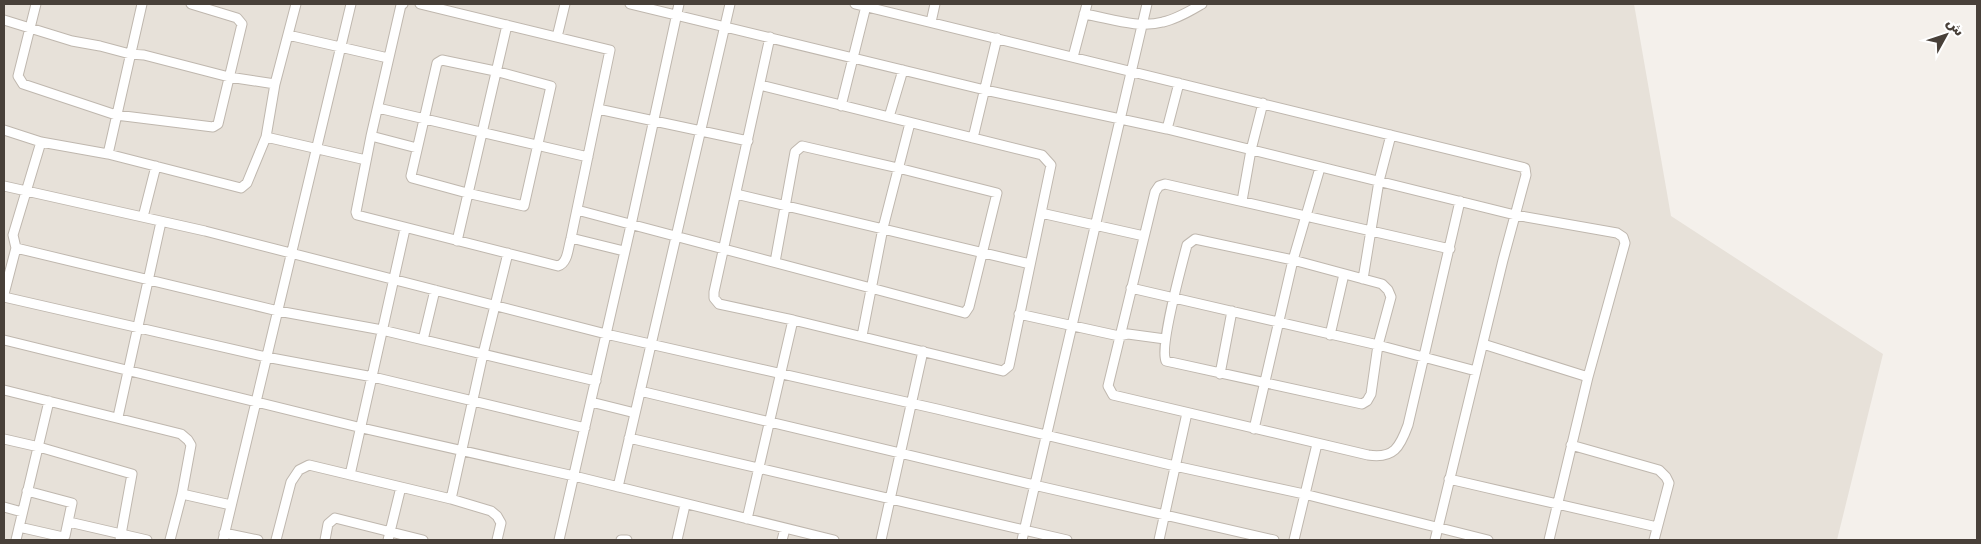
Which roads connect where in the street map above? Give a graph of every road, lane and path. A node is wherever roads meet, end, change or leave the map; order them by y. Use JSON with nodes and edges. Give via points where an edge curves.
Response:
{"nodes":[{"id":1,"x":36,"y":4,"type":"edge"},
{"id":2,"x":142,"y":4,"type":"edge"},
{"id":3,"x":190,"y":4,"type":"edge"},
{"id":4,"x":296,"y":4,"type":"edge"},
{"id":5,"x":351,"y":4,"type":"edge"},
{"id":6,"x":403,"y":4,"type":"edge"},
{"id":7,"x":420,"y":4,"type":"edge"},
{"id":8,"x":565,"y":4,"type":"edge"},
{"id":9,"x":630,"y":4,"type":"edge"},
{"id":10,"x":679,"y":4,"type":"edge"},
{"id":11,"x":730,"y":4,"type":"edge"},
{"id":12,"x":855,"y":4,"type":"edge"},
{"id":13,"x":935,"y":4,"type":"edge"},
{"id":14,"x":1087,"y":4,"type":"edge"},
{"id":15,"x":1147,"y":4,"type":"edge"},
{"id":16,"x":1202,"y":4,"type":"edge"},
{"id":17,"x":866,"y":6,"type":"junction"},
{"id":18,"x":457,"y":8,"type":"edge"},
{"id":19,"x":1084,"y":14,"type":"junction"},
{"id":20,"x":677,"y":15,"type":"junction"},
{"id":21,"x":4,"y":20,"type":"edge"},
{"id":22,"x":931,"y":22,"type":"junction"},
{"id":23,"x":507,"y":25,"type":"junction"},
{"id":24,"x":1142,"y":25,"type":"junction"},
{"id":25,"x":725,"y":27,"type":"junction"},
{"id":26,"x":30,"y":28,"type":"junction"},
{"id":27,"x":288,"y":35,"type":"junction"},
{"id":28,"x":558,"y":37,"type":"junction"},
{"id":29,"x":770,"y":37,"type":"junction"},
{"id":30,"x":997,"y":38,"type":"junction"},
{"id":31,"x":340,"y":48,"type":"junction"},
{"id":32,"x":130,"y":54,"type":"junction"},
{"id":33,"x":1073,"y":57,"type":"junction"},
{"id":34,"x":388,"y":58,"type":"junction"},
{"id":35,"x":853,"y":58,"type":"junction"},
{"id":36,"x":903,"y":70,"type":"junction"},
{"id":37,"x":495,"y":71,"type":"junction"},
{"id":38,"x":1130,"y":71,"type":"junction"},
{"id":39,"x":229,"y":77,"type":"junction"},
{"id":40,"x":1179,"y":83,"type":"junction"},
{"id":41,"x":274,"y":84,"type":"junction"},
{"id":42,"x":760,"y":86,"type":"junction"},
{"id":43,"x":985,"y":90,"type":"junction"},
{"id":44,"x":1263,"y":103,"type":"junction"},
{"id":45,"x":841,"y":106,"type":"junction"},
{"id":46,"x":378,"y":108,"type":"junction"},
{"id":47,"x":598,"y":109,"type":"junction"},
{"id":48,"x":116,"y":115,"type":"junction"},
{"id":49,"x":888,"y":117,"type":"junction"},
{"id":50,"x":424,"y":118,"type":"junction"},
{"id":51,"x":1119,"y":120,"type":"junction"},
{"id":52,"x":653,"y":121,"type":"junction"},
{"id":53,"x":910,"y":122,"type":"junction"},
{"id":54,"x":4,"y":130,"type":"edge"},
{"id":55,"x":1167,"y":130,"type":"junction"},
{"id":56,"x":701,"y":131,"type":"junction"},
{"id":57,"x":481,"y":132,"type":"junction"},
{"id":58,"x":1391,"y":134,"type":"junction"},
{"id":59,"x":371,"y":136,"type":"junction"},
{"id":60,"x":266,"y":137,"type":"junction"},
{"id":61,"x":973,"y":138,"type":"junction"},
{"id":62,"x":748,"y":141,"type":"junction"},
{"id":63,"x":42,"y":142,"type":"junction"},
{"id":64,"x":538,"y":145,"type":"junction"},
{"id":65,"x":417,"y":148,"type":"junction"},
{"id":66,"x":317,"y":149,"type":"junction"},
{"id":67,"x":1251,"y":150,"type":"junction"},
{"id":68,"x":108,"y":154,"type":"junction"},
{"id":69,"x":588,"y":157,"type":"junction"},
{"id":70,"x":366,"y":160,"type":"junction"},
{"id":71,"x":156,"y":166,"type":"junction"},
{"id":72,"x":898,"y":168,"type":"junction"},
{"id":73,"x":1320,"y":168,"type":"junction"},
{"id":74,"x":1379,"y":182,"type":"junction"},
{"id":75,"x":4,"y":186,"type":"edge"},
{"id":76,"x":26,"y":191,"type":"junction"},
{"id":77,"x":467,"y":193,"type":"junction"},
{"id":78,"x":736,"y":194,"type":"junction"},
{"id":79,"x":1242,"y":201,"type":"junction"},
{"id":80,"x":1460,"y":201,"type":"junction"},
{"id":81,"x":784,"y":205,"type":"junction"},
{"id":82,"x":577,"y":210,"type":"junction"},
{"id":83,"x":1041,"y":213,"type":"junction"},
{"id":84,"x":1515,"y":215,"type":"junction"},
{"id":85,"x":1307,"y":216,"type":"junction"},
{"id":86,"x":143,"y":217,"type":"junction"},
{"id":87,"x":162,"y":222,"type":"junction"},
{"id":88,"x":631,"y":224,"type":"junction"},
{"id":89,"x":1095,"y":225,"type":"junction"},
{"id":90,"x":883,"y":228,"type":"junction"},
{"id":91,"x":405,"y":229,"type":"junction"},
{"id":92,"x":1371,"y":232,"type":"junction"},
{"id":93,"x":8,"y":234,"type":"edge"},
{"id":94,"x":675,"y":236,"type":"junction"},
{"id":95,"x":1144,"y":236,"type":"junction"},
{"id":96,"x":571,"y":238,"type":"junction"},
{"id":97,"x":457,"y":241,"type":"junction"},
{"id":98,"x":16,"y":248,"type":"junction"},
{"id":99,"x":724,"y":249,"type":"junction"},
{"id":100,"x":1450,"y":249,"type":"junction"},
{"id":101,"x":624,"y":252,"type":"junction"},
{"id":102,"x":983,"y":252,"type":"junction"},
{"id":103,"x":508,"y":253,"type":"junction"},
{"id":104,"x":291,"y":254,"type":"junction"},
{"id":105,"x":1293,"y":260,"type":"junction"},
{"id":106,"x":775,"y":262,"type":"junction"},
{"id":107,"x":1030,"y":264,"type":"junction"},
{"id":108,"x":1344,"y":274,"type":"junction"},
{"id":109,"x":1363,"y":279,"type":"junction"},
{"id":110,"x":148,"y":280,"type":"junction"},
{"id":111,"x":393,"y":280,"type":"junction"},
{"id":112,"x":870,"y":288,"type":"junction"},
{"id":113,"x":1131,"y":288,"type":"junction"},
{"id":114,"x":435,"y":290,"type":"junction"},
{"id":115,"x":4,"y":295,"type":"edge"},
{"id":116,"x":1175,"y":298,"type":"junction"},
{"id":117,"x":494,"y":305,"type":"junction"},
{"id":118,"x":278,"y":311,"type":"junction"},
{"id":119,"x":1232,"y":311,"type":"junction"},
{"id":120,"x":1019,"y":314,"type":"junction"},
{"id":121,"x":793,"y":320,"type":"junction"},
{"id":122,"x":1279,"y":322,"type":"junction"},
{"id":123,"x":1072,"y":326,"type":"junction"},
{"id":124,"x":137,"y":328,"type":"junction"},
{"id":125,"x":382,"y":330,"type":"junction"},
{"id":126,"x":606,"y":334,"type":"junction"},
{"id":127,"x":1330,"y":335,"type":"junction"},
{"id":128,"x":862,"y":336,"type":"junction"},
{"id":129,"x":1119,"y":336,"type":"junction"},
{"id":130,"x":1165,"y":339,"type":"junction"},
{"id":131,"x":4,"y":340,"type":"edge"},
{"id":132,"x":423,"y":340,"type":"junction"},
{"id":133,"x":650,"y":344,"type":"junction"},
{"id":134,"x":1483,"y":344,"type":"junction"},
{"id":135,"x":1378,"y":345,"type":"junction"},
{"id":136,"x":923,"y":351,"type":"junction"},
{"id":137,"x":483,"y":354,"type":"junction"},
{"id":138,"x":266,"y":356,"type":"junction"},
{"id":139,"x":1424,"y":356,"type":"junction"},
{"id":140,"x":128,"y":369,"type":"junction"},
{"id":141,"x":1476,"y":371,"type":"junction"},
{"id":142,"x":780,"y":374,"type":"junction"},
{"id":143,"x":1220,"y":374,"type":"junction"},
{"id":144,"x":372,"y":377,"type":"junction"},
{"id":145,"x":1588,"y":377,"type":"junction"},
{"id":146,"x":596,"y":382,"type":"junction"},
{"id":147,"x":1264,"y":384,"type":"junction"},
{"id":148,"x":4,"y":390,"type":"edge"},
{"id":149,"x":640,"y":391,"type":"junction"},
{"id":150,"x":49,"y":401,"type":"junction"},
{"id":151,"x":255,"y":401,"type":"junction"},
{"id":152,"x":472,"y":401,"type":"junction"},
{"id":153,"x":591,"y":402,"type":"junction"},
{"id":154,"x":910,"y":403,"type":"junction"},
{"id":155,"x":635,"y":413,"type":"junction"},
{"id":156,"x":1187,"y":413,"type":"junction"},
{"id":157,"x":118,"y":417,"type":"junction"},
{"id":158,"x":769,"y":422,"type":"junction"},
{"id":159,"x":362,"y":428,"type":"junction"},
{"id":160,"x":585,"y":428,"type":"junction"},
{"id":161,"x":1254,"y":429,"type":"junction"},
{"id":162,"x":1046,"y":436,"type":"junction"},
{"id":163,"x":629,"y":438,"type":"junction"},
{"id":164,"x":4,"y":439,"type":"edge"},
{"id":165,"x":1317,"y":444,"type":"junction"},
{"id":166,"x":1572,"y":445,"type":"junction"},
{"id":167,"x":39,"y":447,"type":"junction"},
{"id":168,"x":462,"y":451,"type":"junction"},
{"id":169,"x":899,"y":453,"type":"junction"},
{"id":170,"x":1175,"y":466,"type":"junction"},
{"id":171,"x":758,"y":468,"type":"junction"},
{"id":172,"x":350,"y":475,"type":"junction"},
{"id":173,"x":574,"y":476,"type":"junction"},
{"id":174,"x":1449,"y":479,"type":"junction"},
{"id":175,"x":1034,"y":485,"type":"junction"},
{"id":176,"x":401,"y":487,"type":"junction"},
{"id":177,"x":618,"y":487,"type":"junction"},
{"id":178,"x":27,"y":491,"type":"junction"},
{"id":179,"x":182,"y":494,"type":"junction"},
{"id":180,"x":1304,"y":494,"type":"junction"},
{"id":181,"x":889,"y":498,"type":"junction"},
{"id":182,"x":451,"y":499,"type":"junction"},
{"id":183,"x":1558,"y":504,"type":"junction"},
{"id":184,"x":231,"y":505,"type":"junction"},
{"id":185,"x":685,"y":505,"type":"junction"},
{"id":186,"x":4,"y":507,"type":"edge"},
{"id":187,"x":22,"y":512,"type":"junction"},
{"id":188,"x":1164,"y":515,"type":"junction"},
{"id":189,"x":747,"y":519,"type":"junction"},
{"id":190,"x":69,"y":522,"type":"junction"},
{"id":191,"x":19,"y":527,"type":"junction"},
{"id":192,"x":1657,"y":527,"type":"junction"},
{"id":193,"x":1438,"y":528,"type":"junction"},
{"id":194,"x":785,"y":529,"type":"junction"},
{"id":195,"x":1024,"y":530,"type":"junction"},
{"id":196,"x":389,"y":536,"type":"edge"},
{"id":197,"x":121,"y":537,"type":"edge"},
{"id":198,"x":224,"y":537,"type":"edge"},
{"id":199,"x":16,"y":540,"type":"edge"},
{"id":200,"x":147,"y":540,"type":"edge"},
{"id":201,"x":170,"y":540,"type":"edge"},
{"id":202,"x":258,"y":540,"type":"edge"},
{"id":203,"x":276,"y":540,"type":"edge"},
{"id":204,"x":325,"y":540,"type":"edge"},
{"id":205,"x":423,"y":540,"type":"edge"},
{"id":206,"x":497,"y":540,"type":"edge"},
{"id":207,"x":559,"y":540,"type":"edge"},
{"id":208,"x":621,"y":540,"type":"edge"},
{"id":209,"x":627,"y":540,"type":"edge"},
{"id":210,"x":677,"y":540,"type":"edge"},
{"id":211,"x":782,"y":540,"type":"edge"},
{"id":212,"x":834,"y":540,"type":"edge"},
{"id":213,"x":880,"y":540,"type":"edge"},
{"id":214,"x":1022,"y":540,"type":"edge"},
{"id":215,"x":1068,"y":540,"type":"edge"},
{"id":216,"x":1159,"y":540,"type":"edge"},
{"id":217,"x":1274,"y":540,"type":"edge"},
{"id":218,"x":1294,"y":540,"type":"edge"},
{"id":219,"x":1435,"y":540,"type":"edge"},
{"id":220,"x":1487,"y":540,"type":"edge"},
{"id":221,"x":1548,"y":540,"type":"edge"},
{"id":222,"x":1654,"y":540,"type":"edge"}],
"edges":[{"from":1,"to":26,"type":"street"},
{"from":2,"to":32,"type":"street"},
{"from":3,"to":39,"type":"street","via":[[237,18],[242,24]]},
{"from":4,"to":27,"type":"street"},
{"from":5,"to":31,"type":"street"},
{"from":6,"to":34,"type":"street"},
{"from":7,"to":18,"type":"street"},
{"from":8,"to":28,"type":"street"},
{"from":9,"to":20,"type":"street"},
{"from":10,"to":20,"type":"street"},
{"from":11,"to":25,"type":"street"},
{"from":12,"to":17,"type":"street"},
{"from":13,"to":22,"type":"street"},
{"from":14,"to":19,"type":"street"},
{"from":15,"to":24,"type":"street"},
{"from":16,"to":24,"type":"street","via":[[1163,22]]},
{"from":17,"to":22,"type":"street"},
{"from":17,"to":35,"type":"street"},
{"from":18,"to":23,"type":"street"},
{"from":19,"to":24,"type":"street"},
{"from":19,"to":33,"type":"street"},
{"from":20,"to":25,"type":"street"},
{"from":20,"to":52,"type":"street"},
{"from":21,"to":26,"type":"street"},
{"from":22,"to":30,"type":"street"},
{"from":23,"to":28,"type":"street"},
{"from":23,"to":37,"type":"street"},
{"from":24,"to":38,"type":"street"},
{"from":25,"to":29,"type":"street"},
{"from":25,"to":56,"type":"street"},
{"from":26,"to":32,"type":"street"},
{"from":26,"to":48,"type":"street","via":[[18,76],[20,81]]},
{"from":27,"to":31,"type":"street"},
{"from":27,"to":41,"type":"street"},
{"from":28,"to":47,"type":"street","via":[[610,50]]},
{"from":29,"to":35,"type":"street"},
{"from":29,"to":42,"type":"street"},
{"from":30,"to":33,"type":"street"},
{"from":30,"to":43,"type":"street"},
{"from":31,"to":34,"type":"street"},
{"from":31,"to":66,"type":"street"},
{"from":32,"to":39,"type":"street"},
{"from":32,"to":48,"type":"street"},
{"from":33,"to":38,"type":"street"},
{"from":34,"to":46,"type":"street"},
{"from":35,"to":36,"type":"street"},
{"from":35,"to":45,"type":"street"},
{"from":36,"to":43,"type":"street"},
{"from":36,"to":49,"type":"street"},
{"from":37,"to":50,"type":"street","via":[[439,61]]},
{"from":37,"to":57,"type":"street"},
{"from":37,"to":64,"type":"street","via":[[551,86]]},
{"from":38,"to":40,"type":"street"},
{"from":38,"to":51,"type":"street"},
{"from":39,"to":41,"type":"street"},
{"from":39,"to":48,"type":"street","via":[[216,126]]},
{"from":40,"to":44,"type":"street"},
{"from":40,"to":55,"type":"street"},
{"from":41,"to":60,"type":"street"},
{"from":42,"to":45,"type":"street"},
{"from":42,"to":62,"type":"street"},
{"from":43,"to":51,"type":"street"},
{"from":43,"to":61,"type":"street"},
{"from":44,"to":58,"type":"street"},
{"from":44,"to":67,"type":"street"},
{"from":45,"to":49,"type":"street"},
{"from":46,"to":50,"type":"street"},
{"from":46,"to":59,"type":"street"},
{"from":47,"to":52,"type":"street"},
{"from":47,"to":69,"type":"street"},
{"from":48,"to":68,"type":"street"},
{"from":49,"to":53,"type":"street"},
{"from":50,"to":57,"type":"street"},
{"from":50,"to":65,"type":"street"},
{"from":51,"to":55,"type":"street"},
{"from":51,"to":89,"type":"street"},
{"from":52,"to":56,"type":"street"},
{"from":52,"to":88,"type":"street"},
{"from":53,"to":61,"type":"street"},
{"from":53,"to":72,"type":"street"},
{"from":54,"to":63,"type":"street"},
{"from":55,"to":67,"type":"street"},
{"from":56,"to":62,"type":"street"},
{"from":56,"to":94,"type":"street"},
{"from":57,"to":64,"type":"street"},
{"from":57,"to":77,"type":"street"},
{"from":58,"to":74,"type":"street"},
{"from":58,"to":84,"type":"street","via":[[1525,168]]},
{"from":59,"to":65,"type":"street"},
{"from":59,"to":70,"type":"street"},
{"from":60,"to":66,"type":"street"},
{"from":60,"to":71,"type":"street","via":[[247,183],[241,188]]},
{"from":61,"to":83,"type":"street","via":[[1047,159],[1051,165]]},
{"from":62,"to":78,"type":"street"},
{"from":63,"to":68,"type":"street"},
{"from":63,"to":76,"type":"street"},
{"from":64,"to":69,"type":"street"},
{"from":64,"to":77,"type":"street","via":[[524,206]]},
{"from":65,"to":77,"type":"street","via":[[411,176],[414,180]]},
{"from":66,"to":70,"type":"street"},
{"from":66,"to":104,"type":"street"},
{"from":67,"to":73,"type":"street"},
{"from":67,"to":79,"type":"street"},
{"from":68,"to":71,"type":"street"},
{"from":69,"to":82,"type":"street"},
{"from":70,"to":91,"type":"street","via":[[357,215]]},
{"from":71,"to":86,"type":"street"},
{"from":72,"to":81,"type":"street","via":[[802,146],[795,152]]},
{"from":72,"to":90,"type":"street"},
{"from":72,"to":102,"type":"street","via":[[997,193]]},
{"from":73,"to":74,"type":"street"},
{"from":73,"to":85,"type":"street"},
{"from":74,"to":80,"type":"street"},
{"from":74,"to":92,"type":"street"},
{"from":75,"to":76,"type":"street"},
{"from":76,"to":86,"type":"street"},
{"from":76,"to":93,"type":"street"},
{"from":77,"to":97,"type":"street"},
{"from":78,"to":81,"type":"street"},
{"from":78,"to":99,"type":"street"},
{"from":79,"to":85,"type":"street"},
{"from":79,"to":95,"type":"street","via":[[1165,184],[1159,186]]},
{"from":80,"to":84,"type":"street"},
{"from":80,"to":100,"type":"street"},
{"from":81,"to":90,"type":"street"},
{"from":81,"to":106,"type":"street"},
{"from":82,"to":88,"type":"street"},
{"from":82,"to":96,"type":"street"},
{"from":83,"to":89,"type":"street"},
{"from":83,"to":107,"type":"street"},
{"from":84,"to":134,"type":"street"},
{"from":84,"to":145,"type":"street","via":[[1617,233],[1623,237],[1625,243]]},
{"from":85,"to":92,"type":"street"},
{"from":85,"to":105,"type":"street"},
{"from":86,"to":87,"type":"street"},
{"from":87,"to":104,"type":"street"},
{"from":87,"to":110,"type":"street"},
{"from":88,"to":94,"type":"street"},
{"from":88,"to":101,"type":"street"},
{"from":89,"to":95,"type":"street"},
{"from":89,"to":123,"type":"street"},
{"from":90,"to":102,"type":"street"},
{"from":90,"to":112,"type":"street"},
{"from":91,"to":97,"type":"street"},
{"from":91,"to":111,"type":"street"},
{"from":92,"to":100,"type":"street"},
{"from":92,"to":109,"type":"street"},
{"from":93,"to":98,"type":"street"},
{"from":94,"to":99,"type":"street"},
{"from":94,"to":133,"type":"street"},
{"from":95,"to":113,"type":"street"},
{"from":96,"to":101,"type":"street"},
{"from":96,"to":103,"type":"street","via":[[561,266]]},
{"from":97,"to":103,"type":"street"},
{"from":98,"to":110,"type":"street"},
{"from":98,"to":115,"type":"street"},
{"from":99,"to":106,"type":"street"},
{"from":99,"to":121,"type":"street","via":[[714,292],[719,304]]},
{"from":100,"to":139,"type":"street"},
{"from":101,"to":126,"type":"street"},
{"from":102,"to":107,"type":"street"},
{"from":102,"to":112,"type":"street","via":[[965,313]]},
{"from":103,"to":117,"type":"street"},
{"from":104,"to":111,"type":"street"},
{"from":104,"to":118,"type":"street"},
{"from":105,"to":108,"type":"street"},
{"from":105,"to":116,"type":"street","via":[[1194,239],[1187,245]]},
{"from":105,"to":122,"type":"street"},
{"from":106,"to":112,"type":"street"},
{"from":107,"to":120,"type":"street"},
{"from":108,"to":109,"type":"street"},
{"from":108,"to":127,"type":"street"},
{"from":109,"to":135,"type":"street","via":[[1382,284],[1391,297]]},
{"from":110,"to":118,"type":"street"},
{"from":110,"to":124,"type":"street"},
{"from":111,"to":114,"type":"street"},
{"from":111,"to":125,"type":"street"},
{"from":112,"to":128,"type":"street"},
{"from":113,"to":116,"type":"street"},
{"from":113,"to":129,"type":"street"},
{"from":114,"to":117,"type":"street"},
{"from":114,"to":132,"type":"street"},
{"from":115,"to":124,"type":"street"},
{"from":116,"to":119,"type":"street"},
{"from":116,"to":130,"type":"street"},
{"from":117,"to":126,"type":"street"},
{"from":117,"to":137,"type":"street"},
{"from":118,"to":125,"type":"street"},
{"from":118,"to":138,"type":"street"},
{"from":119,"to":122,"type":"street"},
{"from":119,"to":143,"type":"street"},
{"from":120,"to":123,"type":"street"},
{"from":120,"to":136,"type":"street","via":[[1008,366],[1003,371]]},
{"from":121,"to":128,"type":"street"},
{"from":121,"to":142,"type":"street"},
{"from":122,"to":127,"type":"street"},
{"from":122,"to":147,"type":"street"},
{"from":123,"to":129,"type":"street"},
{"from":123,"to":162,"type":"street"},
{"from":124,"to":138,"type":"street"},
{"from":124,"to":140,"type":"street"},
{"from":125,"to":132,"type":"street"},
{"from":125,"to":144,"type":"street"},
{"from":126,"to":133,"type":"street"},
{"from":126,"to":146,"type":"street"},
{"from":127,"to":135,"type":"street"},
{"from":128,"to":136,"type":"street"},
{"from":129,"to":130,"type":"street","via":[[1128,334]]},
{"from":129,"to":156,"type":"street","via":[[1109,392]]},
{"from":130,"to":143,"type":"street","via":[[1166,361]]},
{"from":131,"to":140,"type":"street"},
{"from":132,"to":137,"type":"street"},
{"from":133,"to":142,"type":"street"},
{"from":133,"to":149,"type":"street"},
{"from":134,"to":141,"type":"street"},
{"from":134,"to":145,"type":"street"},
{"from":135,"to":139,"type":"street"},
{"from":135,"to":147,"type":"street","via":[[1371,394],[1362,404]]},
{"from":136,"to":154,"type":"street"},
{"from":137,"to":146,"type":"street"},
{"from":137,"to":152,"type":"street"},
{"from":138,"to":144,"type":"street"},
{"from":138,"to":151,"type":"street"},
{"from":139,"to":141,"type":"street"},
{"from":139,"to":165,"type":"street","via":[[1408,425],[1393,452],[1374,456]]},
{"from":140,"to":151,"type":"street"},
{"from":140,"to":157,"type":"street"},
{"from":141,"to":174,"type":"street"},
{"from":142,"to":154,"type":"street"},
{"from":142,"to":158,"type":"street"},
{"from":143,"to":147,"type":"street"},
{"from":144,"to":152,"type":"street"},
{"from":144,"to":159,"type":"street"},
{"from":145,"to":166,"type":"street"},
{"from":146,"to":153,"type":"street"},
{"from":147,"to":161,"type":"street"},
{"from":148,"to":150,"type":"street"},
{"from":149,"to":155,"type":"street"},
{"from":149,"to":158,"type":"street"},
{"from":150,"to":157,"type":"street"},
{"from":150,"to":167,"type":"street"},
{"from":151,"to":159,"type":"street"},
{"from":151,"to":184,"type":"street"},
{"from":152,"to":160,"type":"street"},
{"from":152,"to":168,"type":"street"},
{"from":153,"to":155,"type":"street"},
{"from":153,"to":160,"type":"street"},
{"from":154,"to":162,"type":"street"},
{"from":154,"to":169,"type":"street"},
{"from":155,"to":163,"type":"street"},
{"from":156,"to":161,"type":"street"},
{"from":156,"to":170,"type":"street"},
{"from":157,"to":179,"type":"street","via":[[181,434],[188,440],[191,445]]},
{"from":158,"to":169,"type":"street"},
{"from":158,"to":171,"type":"street"},
{"from":159,"to":168,"type":"street"},
{"from":159,"to":172,"type":"street"},
{"from":160,"to":173,"type":"street"},
{"from":161,"to":165,"type":"street"},
{"from":162,"to":170,"type":"street"},
{"from":162,"to":175,"type":"street"},
{"from":163,"to":171,"type":"street"},
{"from":163,"to":177,"type":"street"},
{"from":164,"to":167,"type":"street"},
{"from":165,"to":180,"type":"street"},
{"from":166,"to":183,"type":"street"},
{"from":166,"to":192,"type":"street","via":[[1664,473],[1669,483]]},
{"from":167,"to":178,"type":"street"},
{"from":167,"to":197,"type":"street","via":[[132,474]]},
{"from":168,"to":173,"type":"street"},
{"from":168,"to":182,"type":"street"},
{"from":169,"to":175,"type":"street"},
{"from":169,"to":181,"type":"street"},
{"from":170,"to":180,"type":"street"},
{"from":170,"to":188,"type":"street"},
{"from":171,"to":181,"type":"street"},
{"from":171,"to":189,"type":"street"},
{"from":172,"to":176,"type":"street"},
{"from":172,"to":203,"type":"street","via":[[310,465],[299,470],[291,482]]},
{"from":173,"to":177,"type":"street"},
{"from":173,"to":207,"type":"street"},
{"from":174,"to":183,"type":"street"},
{"from":174,"to":193,"type":"street"},
{"from":175,"to":188,"type":"street"},
{"from":175,"to":195,"type":"street"},
{"from":176,"to":182,"type":"street"},
{"from":176,"to":196,"type":"street"},
{"from":177,"to":185,"type":"street"},
{"from":178,"to":187,"type":"street"},
{"from":178,"to":190,"type":"street","via":[[72,503]]},
{"from":179,"to":184,"type":"street"},
{"from":179,"to":201,"type":"street"},
{"from":180,"to":193,"type":"street"},
{"from":180,"to":218,"type":"street"},
{"from":181,"to":195,"type":"street"},
{"from":181,"to":213,"type":"street"},
{"from":182,"to":206,"type":"street","via":[[491,511],[497,516],[501,523]]},
{"from":183,"to":192,"type":"street"},
{"from":183,"to":221,"type":"street"},
{"from":184,"to":198,"type":"street"},
{"from":185,"to":189,"type":"street"},
{"from":185,"to":210,"type":"street"},
{"from":186,"to":187,"type":"street"},
{"from":187,"to":191,"type":"street"},
{"from":188,"to":216,"type":"street"},
{"from":188,"to":217,"type":"street"},
{"from":189,"to":194,"type":"street"},
{"from":190,"to":191,"type":"street","via":[[63,537]]},
{"from":190,"to":197,"type":"street"},
{"from":191,"to":199,"type":"street"},
{"from":192,"to":222,"type":"street"},
{"from":193,"to":219,"type":"street"},
{"from":193,"to":220,"type":"street"},
{"from":194,"to":211,"type":"street"},
{"from":194,"to":212,"type":"street"},
{"from":195,"to":214,"type":"street"},
{"from":195,"to":215,"type":"street"},
{"from":196,"to":204,"type":"street","via":[[335,518],[328,524]]},
{"from":196,"to":205,"type":"street"},
{"from":197,"to":200,"type":"street"},
{"from":198,"to":202,"type":"street"},
{"from":208,"to":209,"type":"street"}]}
